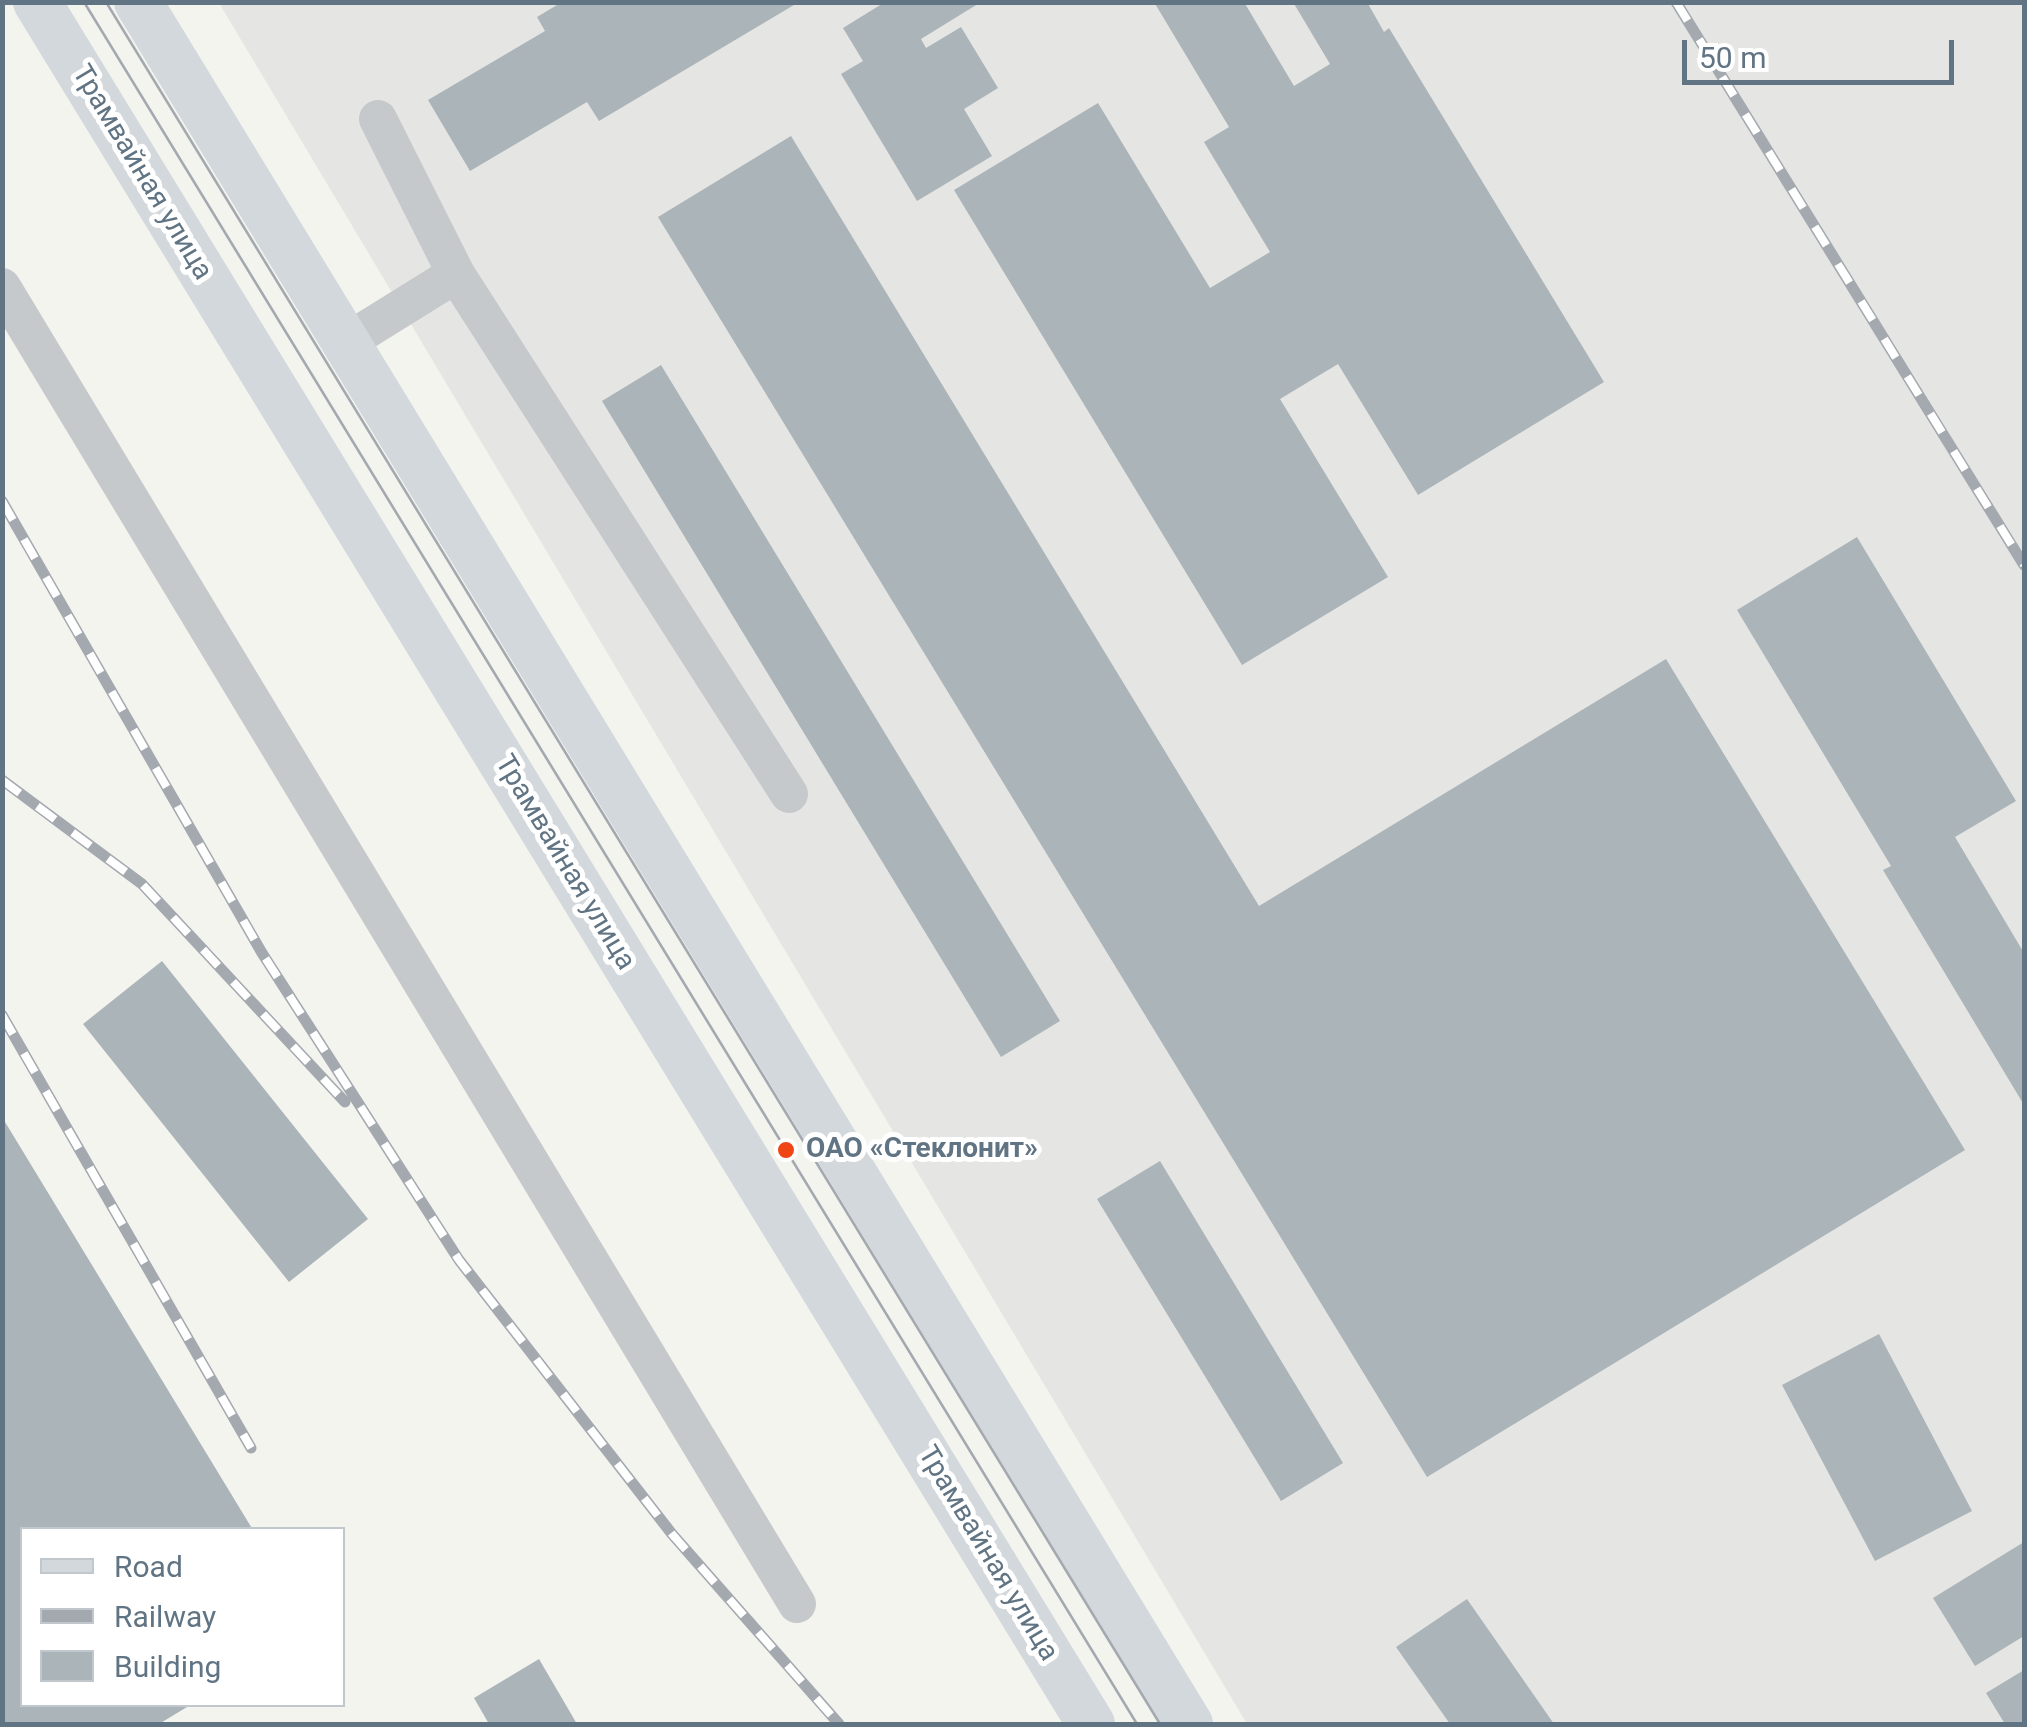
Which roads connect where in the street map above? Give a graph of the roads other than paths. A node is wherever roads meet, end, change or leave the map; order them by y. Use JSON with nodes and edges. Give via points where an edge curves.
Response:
{"nodes":[{"id":1,"x":36,"y":2,"type":"edge"},
{"id":2,"x":138,"y":2,"type":"edge"},
{"id":3,"x":378,"y":119,"type":"dead end"},
{"id":4,"x":456,"y":274,"type":"junction"},
{"id":5,"x":2,"y":287,"type":"edge"},
{"id":6,"x":345,"y":343,"type":"junction"},
{"id":7,"x":789,"y":794,"type":"dead end"},
{"id":8,"x":798,"y":1604,"type":"dead end"},
{"id":9,"x":1091,"y":1724,"type":"edge"},
{"id":10,"x":1188,"y":1724,"type":"edge"}],
"edges":[{"from":1,"to":9,"type":"main road","name":"Трамвайная улица"},
{"from":2,"to":6,"type":"main road"},
{"from":3,"to":4,"type":"lane"},
{"from":4,"to":6,"type":"lane"},
{"from":4,"to":7,"type":"lane"},
{"from":5,"to":8,"type":"lane"},
{"from":6,"to":10,"type":"main road"}]}
